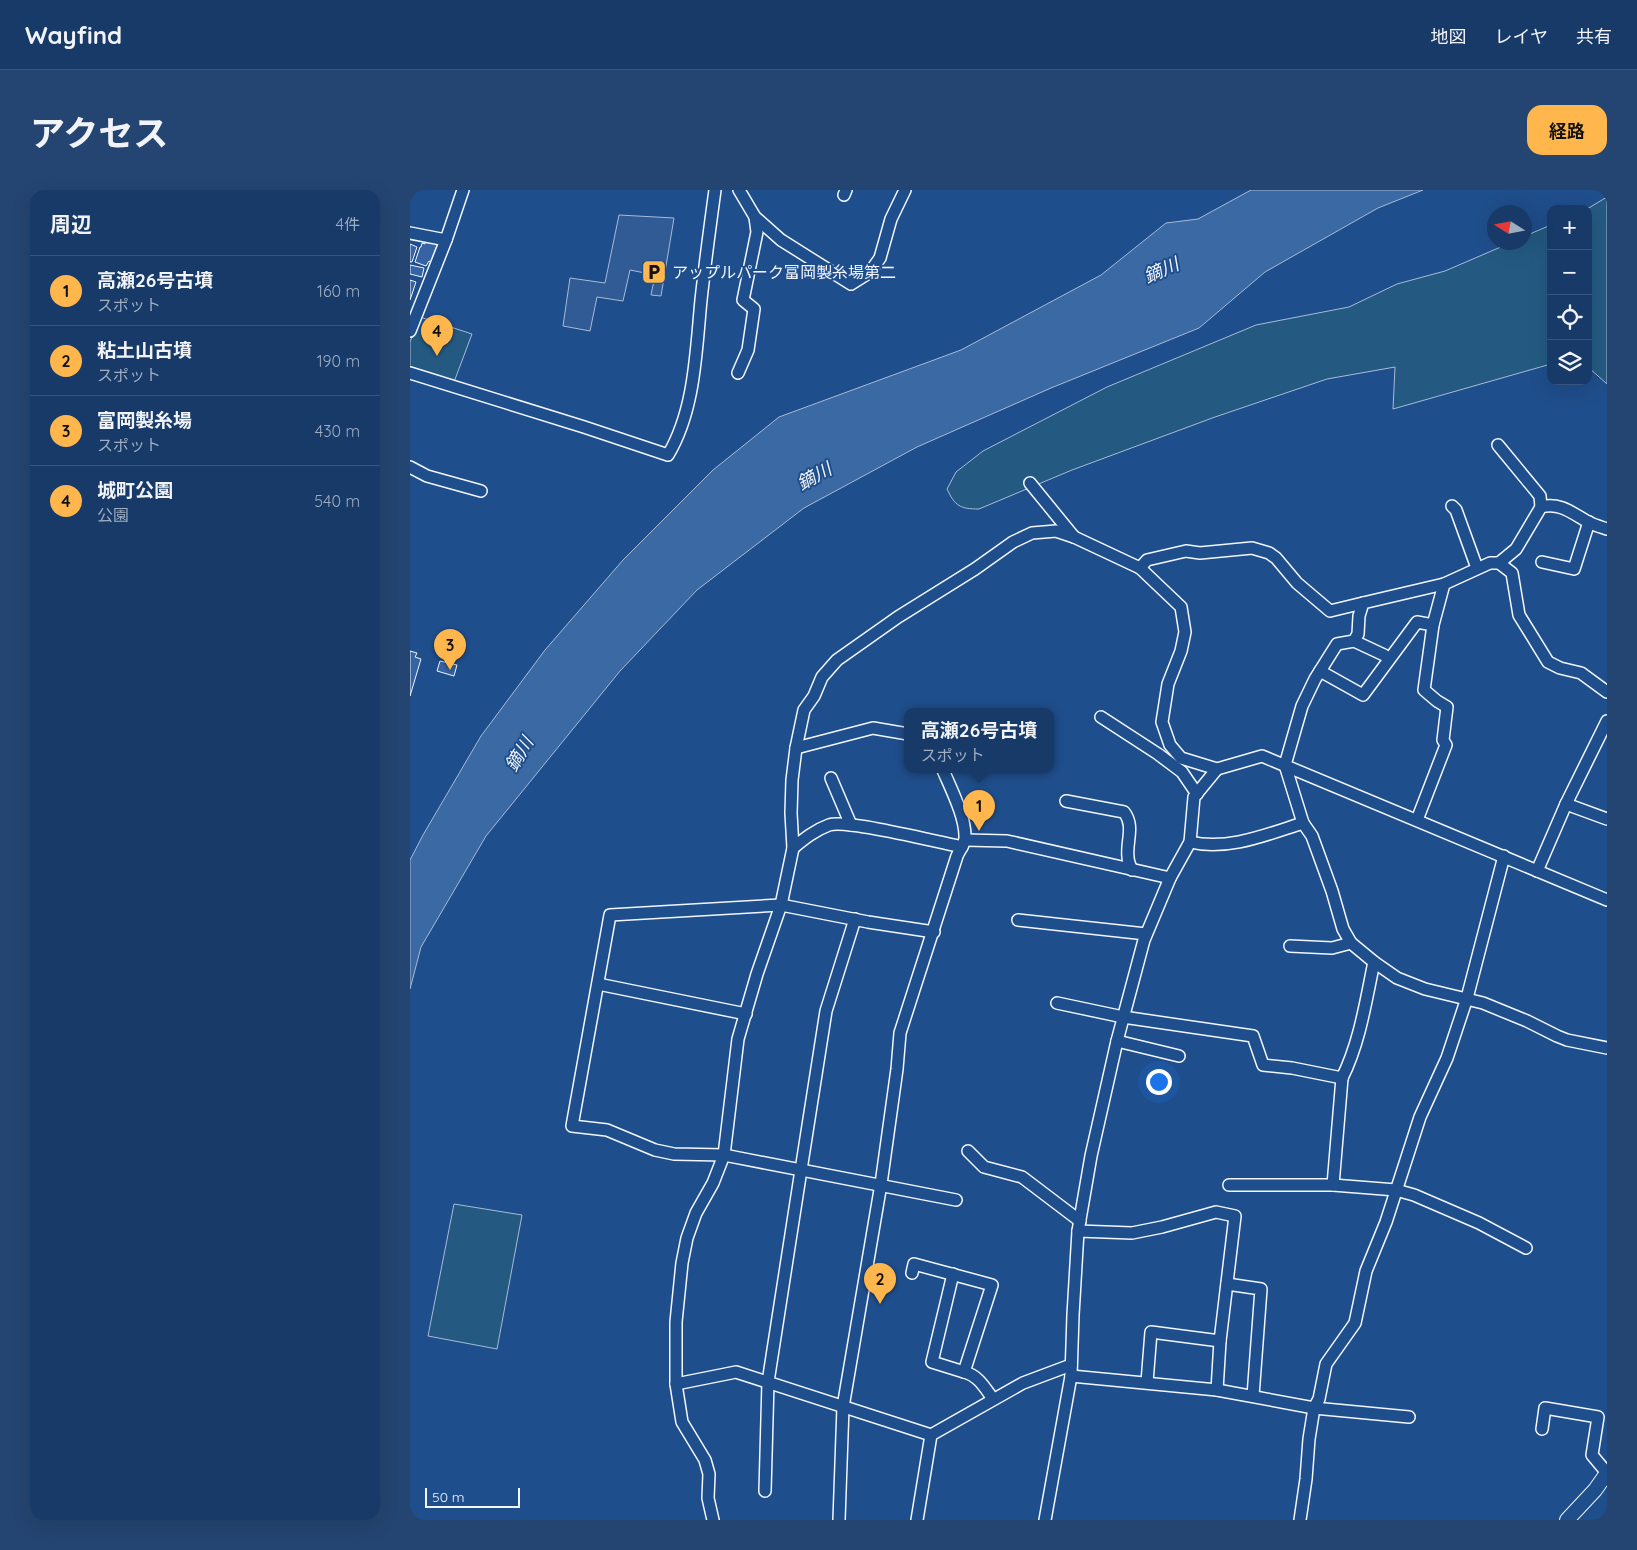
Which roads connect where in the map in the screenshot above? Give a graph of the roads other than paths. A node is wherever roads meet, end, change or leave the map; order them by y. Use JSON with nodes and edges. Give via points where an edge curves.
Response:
{"nodes":[{"id":1,"x":463,"y":190,"type":"edge"},
{"id":2,"x":715,"y":190,"type":"edge"},
{"id":3,"x":739,"y":190,"type":"edge"},
{"id":4,"x":905,"y":190,"type":"edge"},
{"id":5,"x":755,"y":217,"type":"junction"},
{"id":6,"x":410,"y":233,"type":"edge"},
{"id":7,"x":446,"y":240,"type":"junction"},
{"id":8,"x":410,"y":331,"type":"edge"},
{"id":9,"x":410,"y":373,"type":"edge"},
{"id":10,"x":738,"y":373,"type":"dead end"},
{"id":11,"x":1498,"y":445,"type":"dead end"},
{"id":12,"x":410,"y":468,"type":"edge"},
{"id":13,"x":1030,"y":483,"type":"dead end"},
{"id":14,"x":481,"y":491,"type":"dead end"},
{"id":15,"x":1452,"y":506,"type":"dead end"},
{"id":16,"x":1541,"y":507,"type":"junction"},
{"id":17,"x":1589,"y":522,"type":"junction"},
{"id":18,"x":1607,"y":529,"type":"edge"},
{"id":19,"x":1074,"y":537,"type":"junction"},
{"id":20,"x":1542,"y":562,"type":"dead end"},
{"id":21,"x":1499,"y":564,"type":"junction"},
{"id":22,"x":1140,"y":568,"type":"junction"},
{"id":23,"x":1478,"y":568,"type":"junction"},
{"id":24,"x":1444,"y":584,"type":"junction"},
{"id":25,"x":1363,"y":603,"type":"junction"},
{"id":26,"x":1433,"y":625,"type":"junction"},
{"id":27,"x":1354,"y":641,"type":"junction"},
{"id":28,"x":1389,"y":659,"type":"junction"},
{"id":29,"x":1320,"y":671,"type":"junction"},
{"id":30,"x":1606,"y":686,"type":"edge"},
{"id":31,"x":1101,"y":717,"type":"dead end"},
{"id":32,"x":1607,"y":721,"type":"edge"},
{"id":33,"x":904,"y":733,"type":"edge"},
{"id":34,"x":796,"y":748,"type":"junction"},
{"id":35,"x":1285,"y":765,"type":"junction"},
{"id":36,"x":1217,"y":769,"type":"junction"},
{"id":37,"x":944,"y":773,"type":"edge"},
{"id":38,"x":831,"y":778,"type":"dead end"},
{"id":39,"x":1196,"y":794,"type":"junction"},
{"id":40,"x":1066,"y":801,"type":"dead end"},
{"id":41,"x":1566,"y":804,"type":"junction"},
{"id":42,"x":1607,"y":819,"type":"edge"},
{"id":43,"x":1417,"y":820,"type":"junction"},
{"id":44,"x":1303,"y":823,"type":"junction"},
{"id":45,"x":851,"y":825,"type":"junction"},
{"id":46,"x":1190,"y":842,"type":"junction"},
{"id":47,"x":964,"y":844,"type":"junction"},
{"id":48,"x":793,"y":848,"type":"junction"},
{"id":49,"x":1504,"y":856,"type":"junction"},
{"id":50,"x":1132,"y":870,"type":"junction"},
{"id":51,"x":1538,"y":871,"type":"junction"},
{"id":52,"x":1170,"y":878,"type":"junction"},
{"id":53,"x":1607,"y":900,"type":"edge"},
{"id":54,"x":781,"y":905,"type":"junction"},
{"id":55,"x":855,"y":919,"type":"junction"},
{"id":56,"x":1018,"y":920,"type":"dead end"},
{"id":57,"x":934,"y":932,"type":"junction"},
{"id":58,"x":1146,"y":934,"type":"junction"},
{"id":59,"x":1351,"y":943,"type":"junction"},
{"id":60,"x":1290,"y":946,"type":"dead end"},
{"id":61,"x":1374,"y":962,"type":"junction"},
{"id":62,"x":598,"y":984,"type":"junction"},
{"id":63,"x":1467,"y":998,"type":"junction"},
{"id":64,"x":1057,"y":1003,"type":"dead end"},
{"id":65,"x":746,"y":1014,"type":"junction"},
{"id":66,"x":1123,"y":1017,"type":"junction"},
{"id":67,"x":1117,"y":1041,"type":"junction"},
{"id":68,"x":1607,"y":1048,"type":"edge"},
{"id":69,"x":1179,"y":1056,"type":"dead end"},
{"id":70,"x":1342,"y":1078,"type":"junction"},
{"id":71,"x":968,"y":1151,"type":"dead end"},
{"id":72,"x":724,"y":1155,"type":"junction"},
{"id":73,"x":801,"y":1170,"type":"junction"},
{"id":74,"x":881,"y":1184,"type":"junction"},
{"id":75,"x":1229,"y":1185,"type":"dead end"},
{"id":76,"x":1333,"y":1185,"type":"junction"},
{"id":77,"x":1396,"y":1190,"type":"junction"},
{"id":78,"x":956,"y":1200,"type":"dead end"},
{"id":79,"x":1079,"y":1226,"type":"junction"},
{"id":80,"x":1526,"y":1248,"type":"dead end"},
{"id":81,"x":912,"y":1273,"type":"dead end"},
{"id":82,"x":953,"y":1274,"type":"junction"},
{"id":83,"x":1227,"y":1284,"type":"junction"},
{"id":84,"x":1220,"y":1341,"type":"junction"},
{"id":85,"x":1071,"y":1370,"type":"junction"},
{"id":86,"x":964,"y":1372,"type":"junction"},
{"id":87,"x":768,"y":1382,"type":"junction"},
{"id":88,"x":1147,"y":1382,"type":"junction"},
{"id":89,"x":676,"y":1384,"type":"junction"},
{"id":90,"x":1217,"y":1390,"type":"junction"},
{"id":91,"x":1253,"y":1396,"type":"junction"},
{"id":92,"x":993,"y":1399,"type":"junction"},
{"id":93,"x":843,"y":1407,"type":"junction"},
{"id":94,"x":1314,"y":1408,"type":"junction"},
{"id":95,"x":1409,"y":1417,"type":"dead end"},
{"id":96,"x":1542,"y":1429,"type":"dead end"},
{"id":97,"x":930,"y":1435,"type":"junction"},
{"id":98,"x":1607,"y":1473,"type":"edge"},
{"id":99,"x":765,"y":1491,"type":"dead end"},
{"id":100,"x":713,"y":1520,"type":"edge"},
{"id":101,"x":839,"y":1520,"type":"edge"},
{"id":102,"x":917,"y":1520,"type":"edge"},
{"id":103,"x":1046,"y":1520,"type":"edge"},
{"id":104,"x":1300,"y":1520,"type":"edge"},
{"id":105,"x":1567,"y":1520,"type":"edge"}],
"edges":[{"from":1,"to":7,"type":"street"},
{"from":2,"to":9,"type":"street","via":[[696,361],[688,403],[668,455]]},
{"from":3,"to":5,"type":"street"},
{"from":4,"to":5,"type":"street","via":[[891,219],[880,258],[870,272],[851,284],[781,240]]},
{"from":5,"to":10,"type":"street","via":[[757,232],[743,300],[754,309],[748,350]]},
{"from":6,"to":7,"type":"street"},
{"from":7,"to":8,"type":"street"},
{"from":11,"to":16,"type":"street","via":[[1540,496]]},
{"from":12,"to":14,"type":"street"},
{"from":13,"to":19,"type":"street"},
{"from":15,"to":23,"type":"street"},
{"from":16,"to":17,"type":"street","via":[[1550,504],[1563,507]]},
{"from":16,"to":21,"type":"street","via":[[1516,549]]},
{"from":17,"to":18,"type":"street"},
{"from":17,"to":20,"type":"street","via":[[1574,569]]},
{"from":19,"to":22,"type":"street"},
{"from":19,"to":34,"type":"street","via":[[1056,531],[1032,533],[1014,542],[837,660],[822,677],[804,710]]},
{"from":21,"to":23,"type":"street","via":[[1490,563]]},
{"from":21,"to":30,"type":"street","via":[[1512,573],[1520,615],[1548,662]]},
{"from":22,"to":25,"type":"street","via":[[1147,560],[1186,551],[1200,553],[1252,548],[1276,558],[1330,611]]},
{"from":22,"to":36,"type":"street","via":[[1181,607],[1185,632],[1168,684],[1162,722],[1170,745],[1181,758]]},
{"from":23,"to":24,"type":"street"},
{"from":24,"to":25,"type":"street"},
{"from":24,"to":26,"type":"street"},
{"from":25,"to":27,"type":"street"},
{"from":26,"to":28,"type":"street","via":[[1417,622]]},
{"from":26,"to":43,"type":"street","via":[[1424,690],[1447,707],[1443,740],[1446,745]]},
{"from":27,"to":28,"type":"street"},
{"from":27,"to":29,"type":"street","via":[[1337,644]]},
{"from":28,"to":29,"type":"street","via":[[1363,695]]},
{"from":29,"to":35,"type":"street","via":[[1302,706]]},
{"from":31,"to":39,"type":"street","via":[[1182,772]]},
{"from":32,"to":41,"type":"street"},
{"from":33,"to":34,"type":"street","via":[[873,728]]},
{"from":34,"to":48,"type":"street","via":[[791,813]]},
{"from":35,"to":36,"type":"street","via":[[1262,756]]},
{"from":35,"to":43,"type":"street"},
{"from":35,"to":44,"type":"street"},
{"from":36,"to":39,"type":"street"},
{"from":37,"to":47,"type":"street","via":[[958,806]]},
{"from":38,"to":45,"type":"street"},
{"from":39,"to":46,"type":"street"},
{"from":40,"to":50,"type":"street","via":[[1124,812],[1130,827],[1127,856]]},
{"from":41,"to":42,"type":"street"},
{"from":41,"to":51,"type":"street"},
{"from":43,"to":49,"type":"street"},
{"from":44,"to":46,"type":"street","via":[[1242,842]]},
{"from":44,"to":59,"type":"street","via":[[1312,836]]},
{"from":45,"to":47,"type":"street"},
{"from":45,"to":48,"type":"street","via":[[830,824]]},
{"from":46,"to":52,"type":"street"},
{"from":47,"to":50,"type":"street","via":[[1007,841]]},
{"from":47,"to":57,"type":"street","via":[[957,856]]},
{"from":48,"to":54,"type":"street"},
{"from":49,"to":51,"type":"street"},
{"from":49,"to":63,"type":"street"},
{"from":50,"to":52,"type":"street"},
{"from":51,"to":53,"type":"street"},
{"from":52,"to":58,"type":"street"},
{"from":54,"to":55,"type":"street"},
{"from":54,"to":62,"type":"street","via":[[610,915]]},
{"from":54,"to":65,"type":"street"},
{"from":55,"to":57,"type":"street"},
{"from":55,"to":73,"type":"street","via":[[826,1011]]},
{"from":56,"to":58,"type":"street"},
{"from":57,"to":74,"type":"street","via":[[900,1033]]},
{"from":58,"to":66,"type":"street"},
{"from":59,"to":60,"type":"street","via":[[1332,948]]},
{"from":59,"to":61,"type":"street"},
{"from":61,"to":63,"type":"street","via":[[1398,978],[1425,989]]},
{"from":61,"to":70,"type":"street","via":[[1356,1040]]},
{"from":62,"to":65,"type":"street"},
{"from":62,"to":72,"type":"street","via":[[572,1126],[607,1130],[655,1150],[674,1154]]},
{"from":63,"to":68,"type":"street","via":[[1557,1036]]},
{"from":63,"to":77,"type":"street","via":[[1447,1058],[1420,1117]]},
{"from":64,"to":66,"type":"street"},
{"from":65,"to":72,"type":"street","via":[[738,1039]]},
{"from":66,"to":67,"type":"street"},
{"from":66,"to":70,"type":"street","via":[[1253,1036],[1263,1064]]},
{"from":67,"to":69,"type":"street"},
{"from":67,"to":79,"type":"street"},
{"from":70,"to":76,"type":"street"},
{"from":71,"to":79,"type":"street","via":[[984,1167],[1022,1177]]},
{"from":72,"to":73,"type":"street"},
{"from":72,"to":89,"type":"street","via":[[687,1238],[676,1322]]},
{"from":73,"to":74,"type":"street"},
{"from":73,"to":87,"type":"street"},
{"from":74,"to":78,"type":"street"},
{"from":74,"to":93,"type":"street"},
{"from":75,"to":76,"type":"street"},
{"from":76,"to":77,"type":"street"},
{"from":77,"to":80,"type":"street","via":[[1479,1223]]},
{"from":77,"to":94,"type":"street","via":[[1366,1271],[1355,1323],[1326,1364]]},
{"from":79,"to":83,"type":"street","via":[[1132,1233],[1216,1212],[1235,1216]]},
{"from":79,"to":85,"type":"street"},
{"from":81,"to":82,"type":"street","via":[[914,1264]]},
{"from":82,"to":86,"type":"street","via":[[932,1362]]},
{"from":82,"to":86,"type":"street","via":[[992,1285]]},
{"from":83,"to":84,"type":"street"},
{"from":83,"to":91,"type":"street","via":[[1261,1289]]},
{"from":84,"to":88,"type":"street","via":[[1151,1332]]},
{"from":84,"to":90,"type":"street"},
{"from":85,"to":88,"type":"street"},
{"from":85,"to":92,"type":"street","via":[[1023,1383]]},
{"from":85,"to":103,"type":"street"},
{"from":86,"to":92,"type":"street","via":[[972,1374]]},
{"from":87,"to":89,"type":"street","via":[[736,1372]]},
{"from":87,"to":93,"type":"street"},
{"from":87,"to":99,"type":"street"},
{"from":88,"to":90,"type":"street"},
{"from":89,"to":100,"type":"street","via":[[682,1422],[706,1460]]},
{"from":90,"to":91,"type":"street"},
{"from":91,"to":94,"type":"street"},
{"from":92,"to":97,"type":"street"},
{"from":93,"to":97,"type":"street"},
{"from":93,"to":101,"type":"street"},
{"from":94,"to":95,"type":"street"},
{"from":94,"to":104,"type":"street"},
{"from":96,"to":98,"type":"street","via":[[1545,1408],[1598,1417],[1592,1455]]},
{"from":97,"to":102,"type":"street"},
{"from":98,"to":105,"type":"street"}]}
